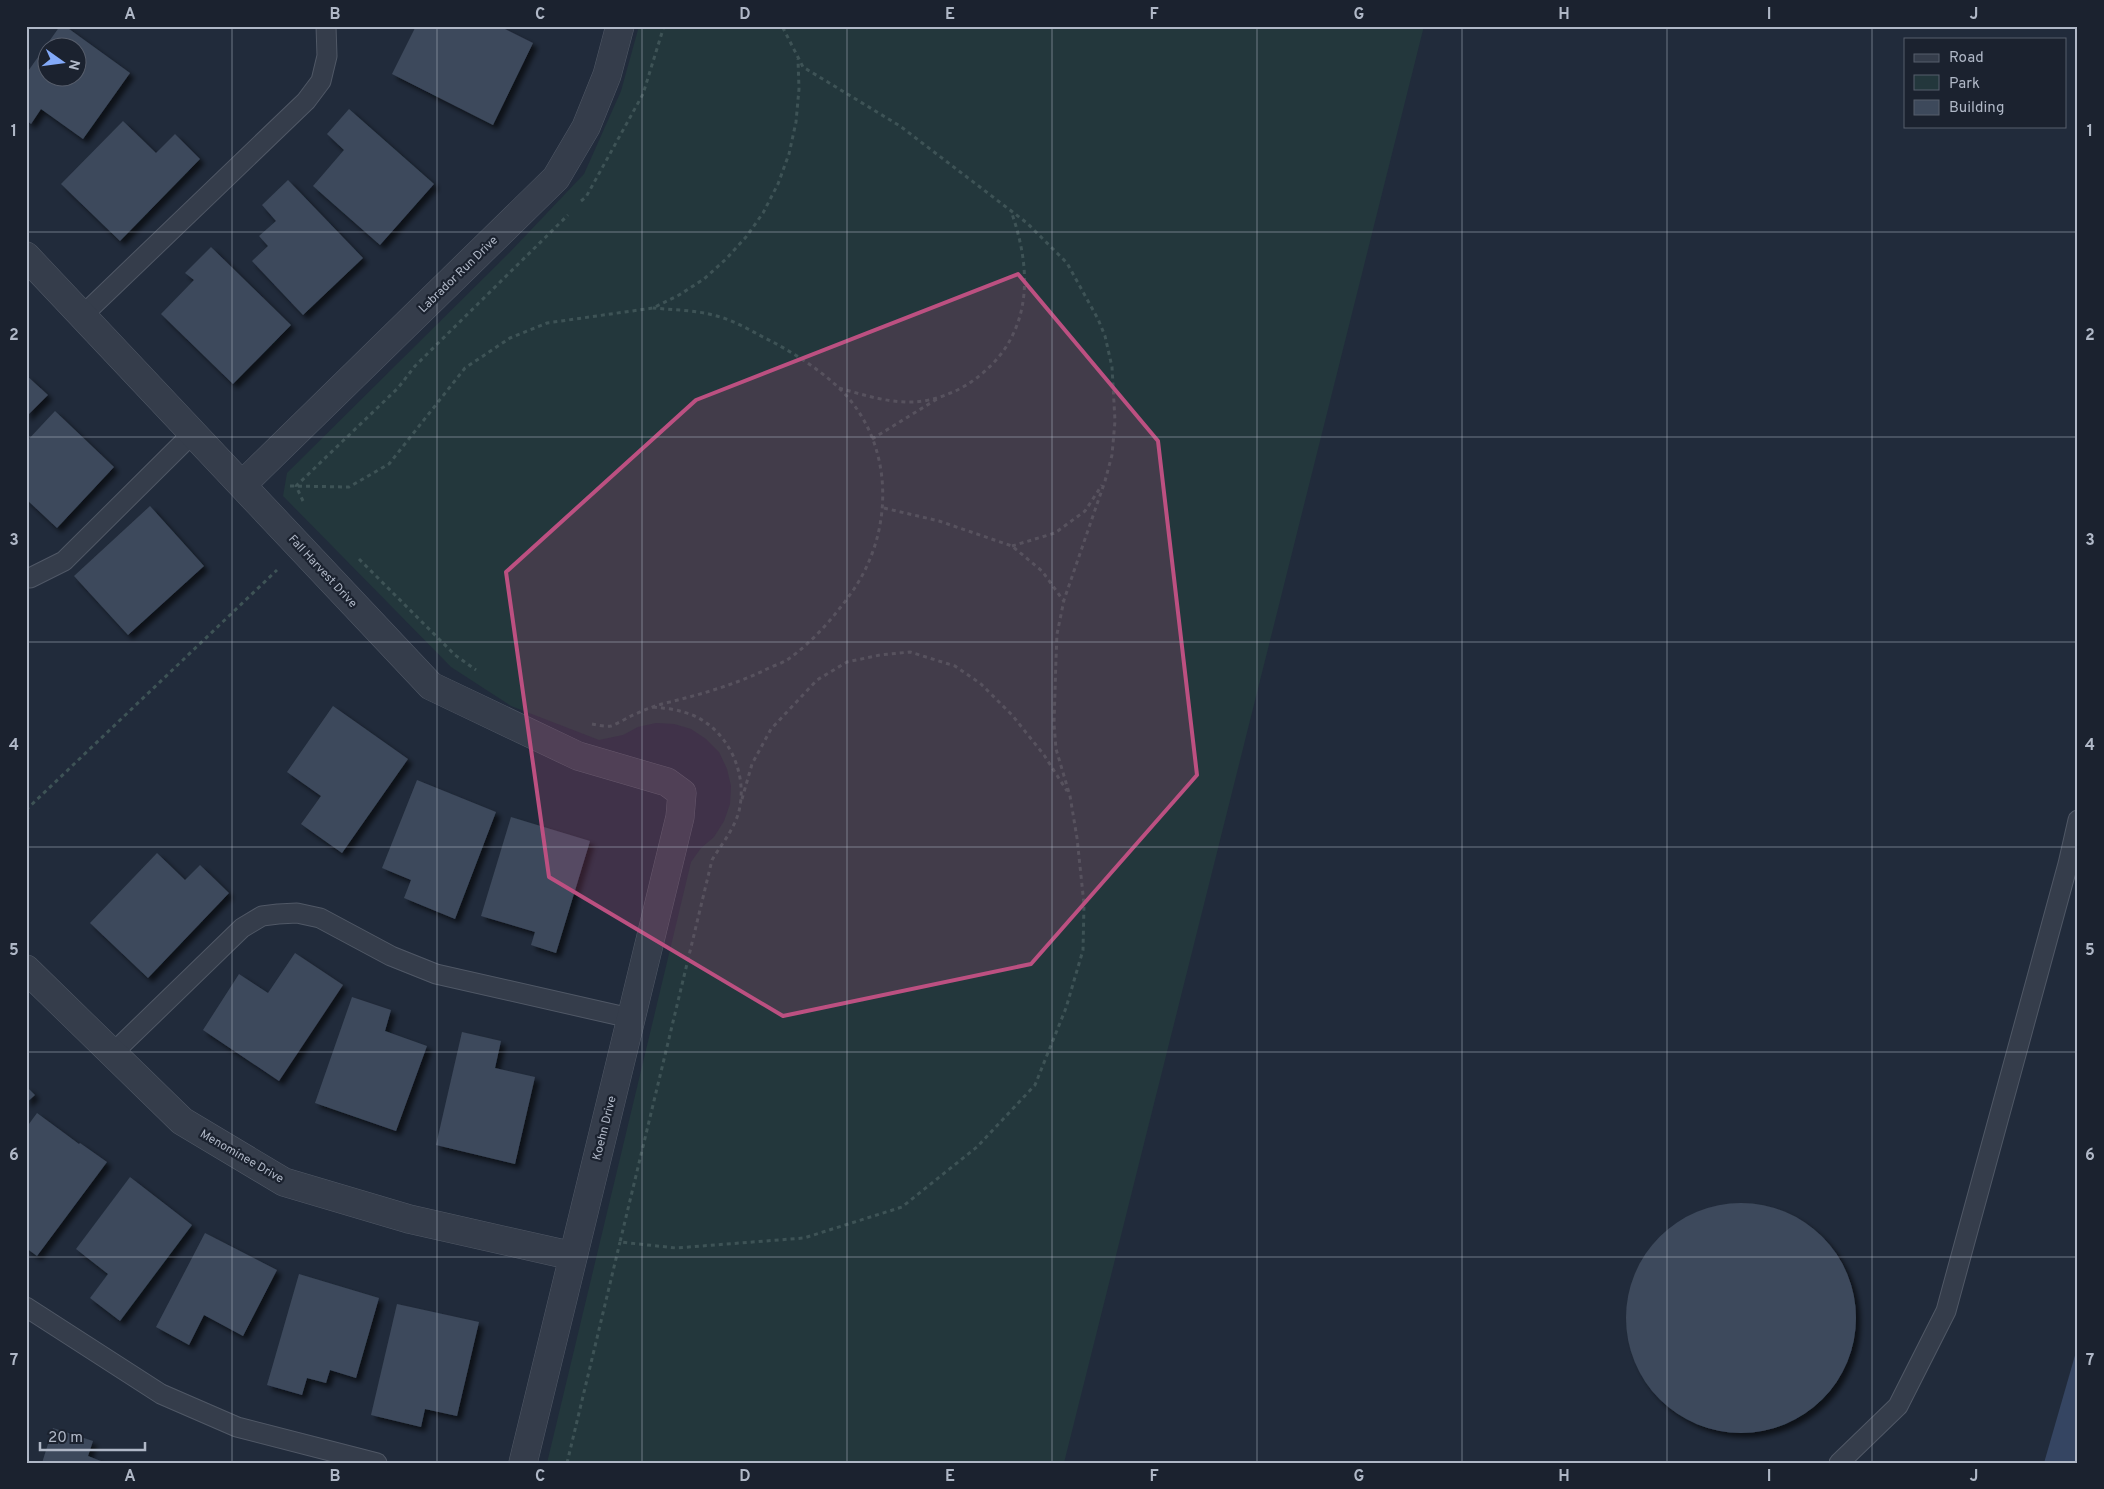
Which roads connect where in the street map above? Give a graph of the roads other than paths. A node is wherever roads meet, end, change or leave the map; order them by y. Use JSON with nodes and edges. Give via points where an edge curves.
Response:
{"nodes":[{"id":1,"x":326,"y":26,"type":"edge"},
{"id":2,"x":620,"y":26,"type":"edge"},
{"id":3,"x":26,"y":256,"type":"edge"},
{"id":4,"x":82,"y":316,"type":"junction"},
{"id":5,"x":193,"y":433,"type":"junction"},
{"id":6,"x":242,"y":485,"type":"junction"},
{"id":7,"x":26,"y":578,"type":"edge"},
{"id":8,"x":682,"y":793,"type":"joint"},
{"id":9,"x":2078,"y":820,"type":"edge"},
{"id":10,"x":2073,"y":866,"type":"edge"},
{"id":11,"x":26,"y":968,"type":"edge"},
{"id":12,"x":630,"y":1018,"type":"junction"},
{"id":13,"x":114,"y":1052,"type":"junction"},
{"id":14,"x":573,"y":1256,"type":"junction"},
{"id":15,"x":26,"y":1307,"type":"edge"},
{"id":16,"x":377,"y":1463,"type":"edge"},
{"id":17,"x":523,"y":1463,"type":"edge"},
{"id":18,"x":1839,"y":1463,"type":"edge"}],
"edges":[{"from":1,"to":4,"type":"lane","via":[[327,56],[321,81],[306,101]]},
{"from":2,"to":6,"type":"street","name":"Labrador Run Drive","via":[[607,75],[586,127],[556,178]]},
{"from":3,"to":4,"type":"street","name":"Fall Harvest Drive"},
{"from":4,"to":5,"type":"street","name":"Fall Harvest Drive"},
{"from":5,"to":6,"type":"street","name":"Fall Harvest Drive"},
{"from":5,"to":7,"type":"lane","via":[[64,561]]},
{"from":6,"to":8,"type":"street","name":"Fall Harvest Drive","via":[[431,686],[578,756],[667,782]]},
{"from":8,"to":12,"type":"street","name":"Koehn Drive","via":[[680,817]]},
{"from":9,"to":10,"type":"lane"},
{"from":10,"to":18,"type":"lane","via":[[1946,1310],[1898,1406]]},
{"from":11,"to":13,"type":"street","name":"Menominee Drive"},
{"from":12,"to":13,"type":"lane","via":[[436,974],[391,956],[320,918],[297,913],[278,914],[262,916],[242,928]]},
{"from":12,"to":14,"type":"street","name":"Koehn Drive"},
{"from":13,"to":14,"type":"street","name":"Menominee Drive","via":[[182,1120],[284,1182],[409,1219]]},
{"from":14,"to":17,"type":"street","name":"Koehn Drive"},
{"from":15,"to":16,"type":"lane","via":[[161,1394],[236,1427]]}]}
